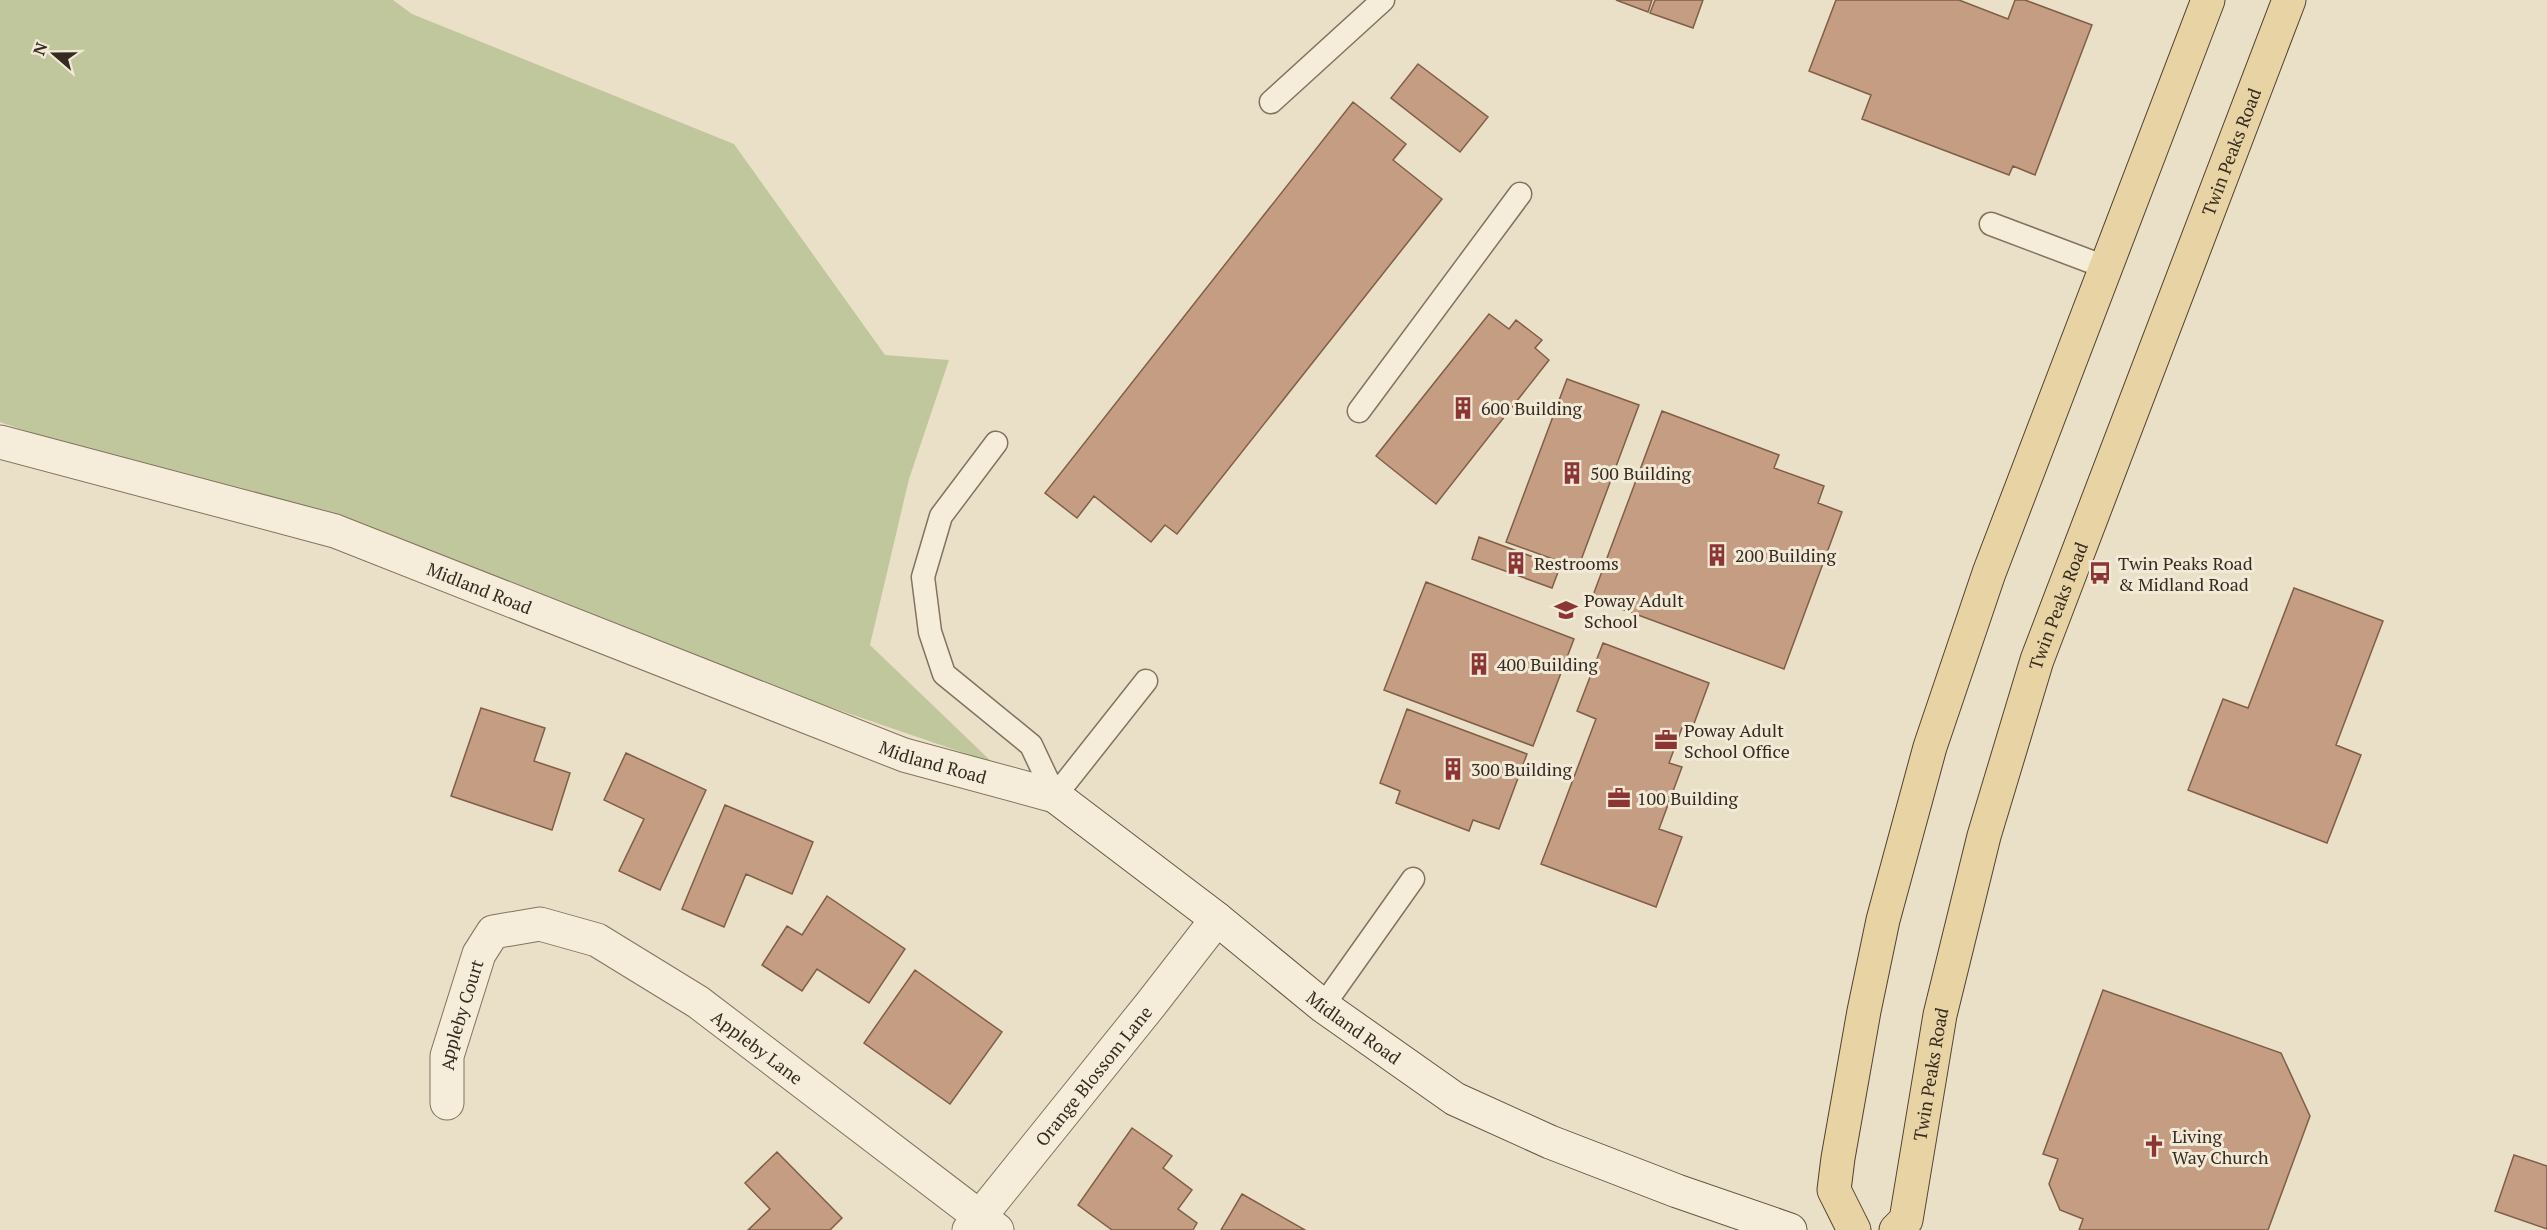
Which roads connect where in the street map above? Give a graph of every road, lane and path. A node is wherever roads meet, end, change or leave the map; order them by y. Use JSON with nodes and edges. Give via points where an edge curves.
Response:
{"nodes":[{"id":1,"x":1383,"y":0,"type":"edge"},
{"id":2,"x":2208,"y":0,"type":"edge"},
{"id":3,"x":2289,"y":0,"type":"edge"},
{"id":4,"x":1271,"y":102,"type":"dead end"},
{"id":5,"x":1520,"y":194,"type":"dead end"},
{"id":6,"x":1991,"y":224,"type":"dead end"},
{"id":7,"x":2106,"y":267,"type":"junction"},
{"id":8,"x":1359,"y":411,"type":"dead end"},
{"id":9,"x":0,"y":442,"type":"edge"},
{"id":10,"x":996,"y":443,"type":"dead end"},
{"id":11,"x":1146,"y":681,"type":"dead end"},
{"id":12,"x":1055,"y":796,"type":"junction"},
{"id":13,"x":1413,"y":879,"type":"dead end"},
{"id":14,"x":1217,"y":919,"type":"junction"},
{"id":15,"x":493,"y":932,"type":"joint"},
{"id":16,"x":1323,"y":1006,"type":"junction"},
{"id":17,"x":447,"y":1103,"type":"dead end"},
{"id":18,"x":982,"y":1226,"type":"edge"},
{"id":19,"x":1790,"y":1230,"type":"edge"},
{"id":20,"x":1854,"y":1230,"type":"edge"},
{"id":21,"x":1896,"y":1230,"type":"edge"}],
"edges":[{"from":1,"to":4,"type":"lane"},
{"from":2,"to":7,"type":"main road"},
{"from":3,"to":21,"type":"main road","name":"Twin Peaks Road","via":[[2037,660],[1984,836],[1940,1015],[1906,1220]]},
{"from":5,"to":8,"type":"lane"},
{"from":6,"to":7,"type":"lane"},
{"from":7,"to":20,"type":"main road","via":[[1985,584],[1930,747],[1886,908],[1863,1011],[1835,1179],[1834,1190]]},
{"from":9,"to":12,"type":"street","name":"Midland Road","via":[[335,531],[904,755]]},
{"from":10,"to":12,"type":"lane","via":[[941,516],[923,577],[930,633],[944,674],[1031,745]]},
{"from":11,"to":12,"type":"lane"},
{"from":12,"to":14,"type":"street","name":"Midland Road"},
{"from":13,"to":16,"type":"lane"},
{"from":14,"to":16,"type":"street","name":"Midland Road"},
{"from":14,"to":18,"type":"street","name":"Orange Blossom Lane"},
{"from":15,"to":17,"type":"street","name":"Appleby Court","via":[[479,954],[447,1056]]},
{"from":15,"to":18,"type":"street","name":"Appleby Lane","via":[[540,924],[597,940],[698,1002]]},
{"from":16,"to":19,"type":"street","name":"Midland Road","via":[[1455,1100],[1550,1142]]}]}
